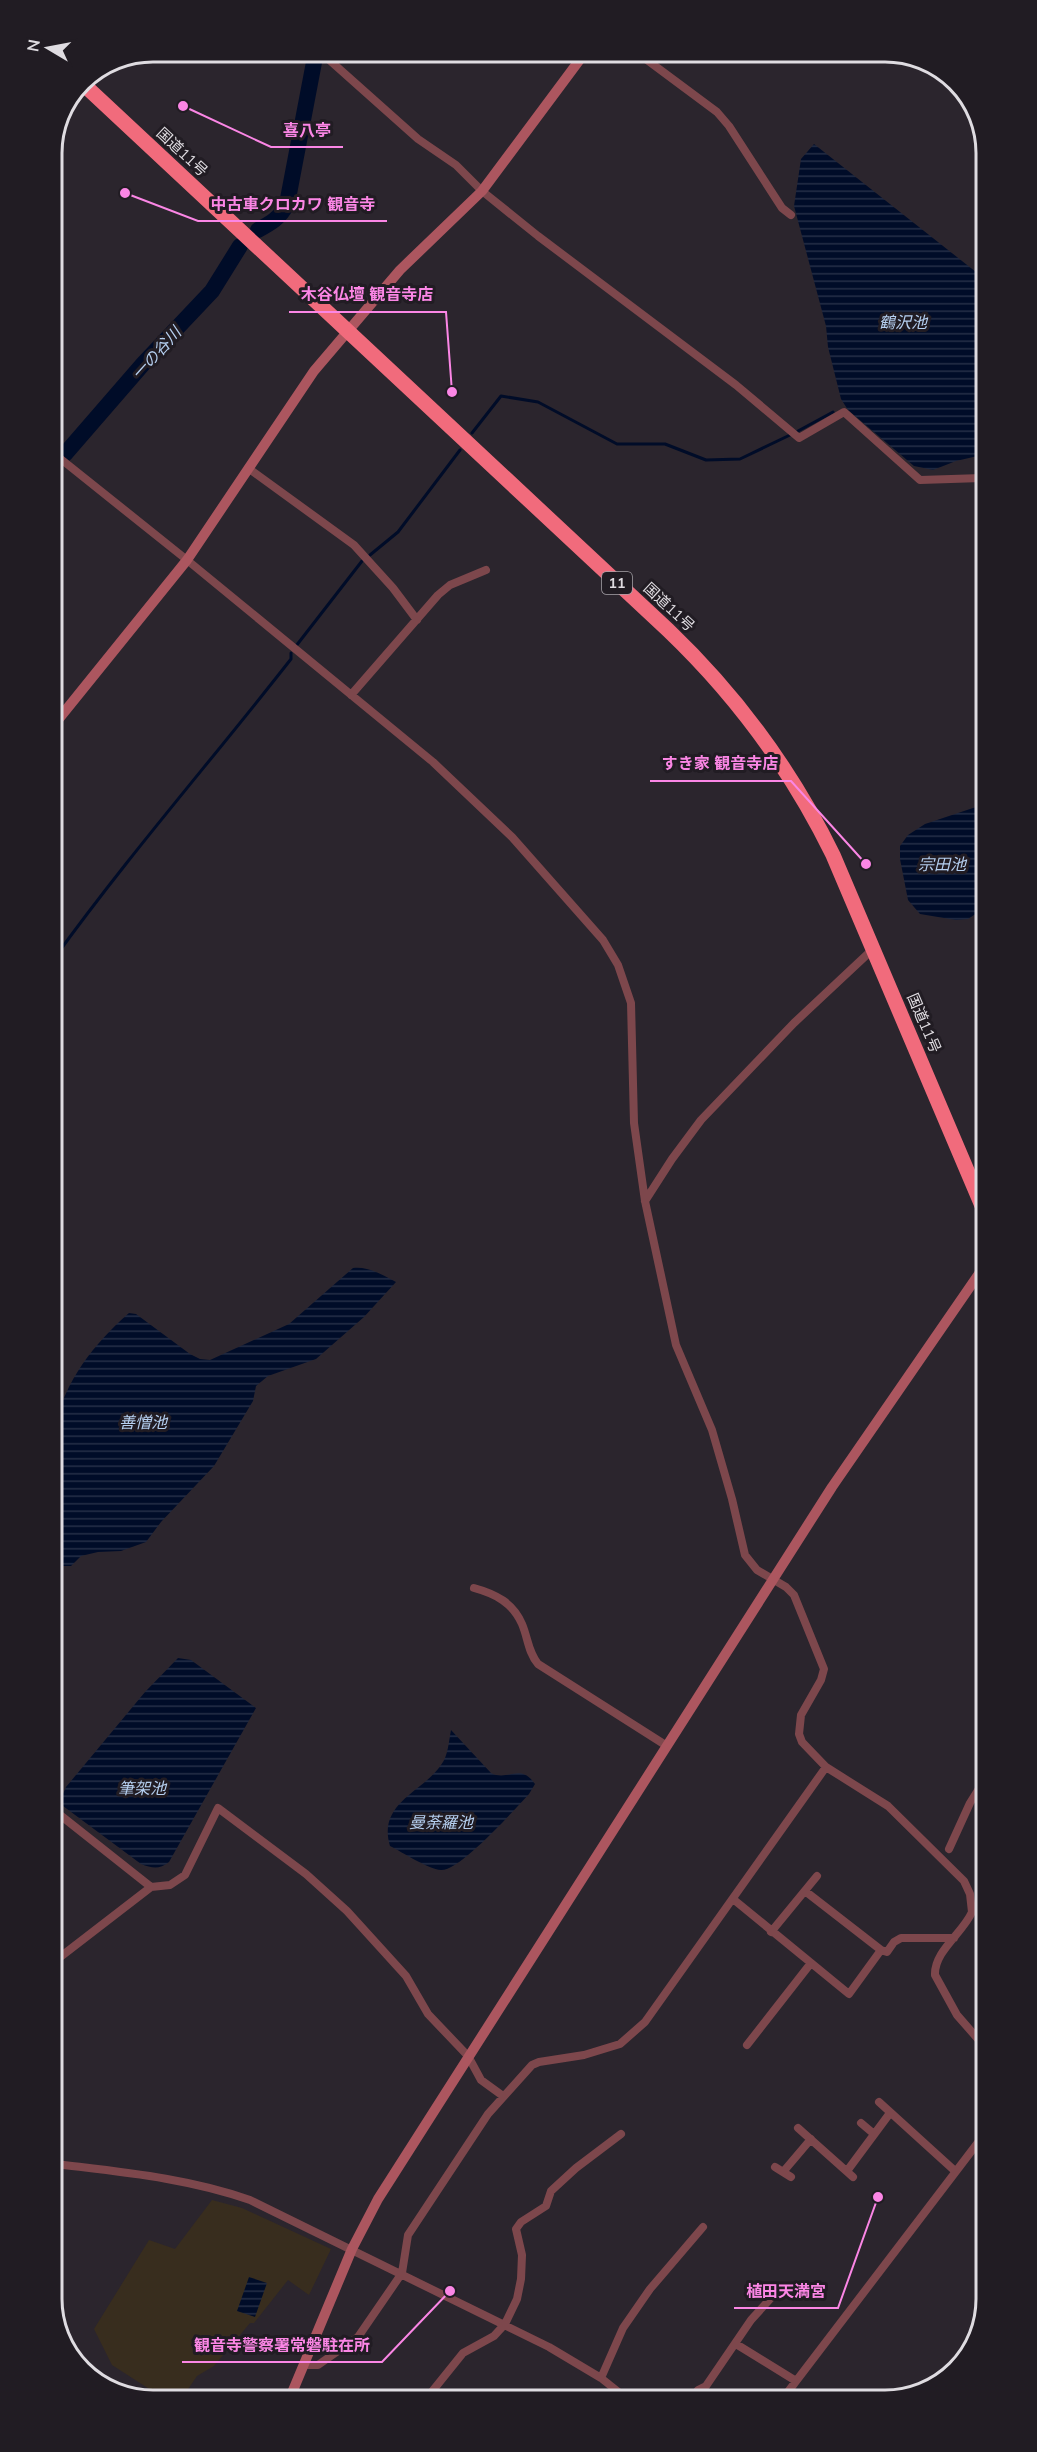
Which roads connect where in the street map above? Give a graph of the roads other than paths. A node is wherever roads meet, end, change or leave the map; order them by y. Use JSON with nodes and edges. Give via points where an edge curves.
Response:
{"nodes":[{"id":1,"x":332,"y":62,"type":"edge"},
{"id":2,"x":578,"y":62,"type":"edge"},
{"id":3,"x":650,"y":62,"type":"edge"},
{"id":4,"x":88,"y":89,"type":"edge"},
{"id":5,"x":482,"y":191,"type":"junction"},
{"id":6,"x":791,"y":215,"type":"dead end"},
{"id":7,"x":349,"y":332,"type":"junction"},
{"id":8,"x":62,"y":460,"type":"edge"},
{"id":9,"x":248,"y":468,"type":"junction"},
{"id":10,"x":976,"y":478,"type":"edge"},
{"id":11,"x":188,"y":560,"type":"junction"},
{"id":12,"x":486,"y":570,"type":"dead end"},
{"id":13,"x":417,"y":620,"type":"junction"},
{"id":14,"x":351,"y":695,"type":"junction"},
{"id":15,"x":62,"y":714,"type":"edge"},
{"id":16,"x":873,"y":949,"type":"junction"},
{"id":17,"x":976,"y":1192,"type":"edge"},
{"id":18,"x":645,"y":1202,"type":"junction"},
{"id":19,"x":976,"y":1280,"type":"edge"},
{"id":20,"x":772,"y":1579,"type":"junction"},
{"id":21,"x":474,"y":1588,"type":"dead end"},
{"id":22,"x":667,"y":1746,"type":"junction"},
{"id":23,"x":826,"y":1767,"type":"junction"},
{"id":24,"x":976,"y":1793,"type":"edge"},
{"id":25,"x":62,"y":1816,"type":"edge"},
{"id":26,"x":949,"y":1850,"type":"dead end"},
{"id":27,"x":817,"y":1876,"type":"dead end"},
{"id":28,"x":151,"y":1887,"type":"junction"},
{"id":29,"x":805,"y":1891,"type":"junction"},
{"id":30,"x":733,"y":1899,"type":"junction"},
{"id":31,"x":771,"y":1932,"type":"junction"},
{"id":32,"x":954,"y":1938,"type":"junction"},
{"id":33,"x":881,"y":1950,"type":"junction"},
{"id":34,"x":62,"y":1956,"type":"edge"},
{"id":35,"x":811,"y":1963,"type":"junction"},
{"id":36,"x":976,"y":2037,"type":"edge"},
{"id":37,"x":747,"y":2044,"type":"dead end"},
{"id":38,"x":468,"y":2056,"type":"junction"},
{"id":39,"x":503,"y":2096,"type":"junction"},
{"id":40,"x":879,"y":2103,"type":"dead end"},
{"id":41,"x":890,"y":2113,"type":"junction"},
{"id":42,"x":861,"y":2123,"type":"dead end"},
{"id":43,"x":798,"y":2128,"type":"dead end"},
{"id":44,"x":621,"y":2134,"type":"dead end"},
{"id":45,"x":874,"y":2134,"type":"junction"},
{"id":46,"x":811,"y":2139,"type":"junction"},
{"id":47,"x":976,"y":2145,"type":"edge"},
{"id":48,"x":62,"y":2165,"type":"edge"},
{"id":49,"x":955,"y":2171,"type":"junction"},
{"id":50,"x":791,"y":2177,"type":"dead end"},
{"id":51,"x":704,"y":2227,"type":"dead end"},
{"id":52,"x":352,"y":2249,"type":"junction"},
{"id":53,"x":402,"y":2273,"type":"junction"},
{"id":54,"x":781,"y":2287,"type":"dead end"},
{"id":55,"x":505,"y":2324,"type":"junction"},
{"id":56,"x":736,"y":2344,"type":"junction"},
{"id":57,"x":304,"y":2365,"type":"junction"},
{"id":58,"x":602,"y":2378,"type":"junction"},
{"id":59,"x":796,"y":2381,"type":"junction"},
{"id":60,"x":294,"y":2390,"type":"edge"},
{"id":61,"x":433,"y":2390,"type":"edge"},
{"id":62,"x":616,"y":2390,"type":"edge"},
{"id":63,"x":698,"y":2390,"type":"edge"},
{"id":64,"x":789,"y":2390,"type":"edge"}],
"edges":[{"from":1,"to":5,"type":"street"},
{"from":2,"to":5,"type":"street"},
{"from":3,"to":6,"type":"street","via":[[717,111],[782,208]]},
{"from":4,"to":7,"type":"highway","name":"国道11号","number":"11"},
{"from":5,"to":7,"type":"street","via":[[400,270]]},
{"from":5,"to":10,"type":"street","via":[[799,438],[844,412],[920,480]]},
{"from":7,"to":9,"type":"street","via":[[314,371]]},
{"from":7,"to":16,"type":"highway","name":"国道11号","number":"11","via":[[680,641],[734,699],[775,753],[817,822]]},
{"from":8,"to":11,"type":"street"},
{"from":9,"to":11,"type":"street"},
{"from":9,"to":13,"type":"street","via":[[354,545]]},
{"from":11,"to":14,"type":"street"},
{"from":11,"to":15,"type":"street"},
{"from":12,"to":13,"type":"street","via":[[450,585]]},
{"from":13,"to":14,"type":"street"},
{"from":14,"to":18,"type":"street","via":[[433,762],[512,837],[603,940],[613,957],[631,1003],[634,1123]]},
{"from":16,"to":17,"type":"highway","name":"国道11号","number":"11"},
{"from":16,"to":18,"type":"street","via":[[794,1023],[701,1120]]},
{"from":18,"to":20,"type":"street","via":[[672,1331],[712,1430],[745,1555],[757,1570]]},
{"from":19,"to":20,"type":"street"},
{"from":20,"to":22,"type":"street"},
{"from":20,"to":23,"type":"street","via":[[794,1595],[824,1669],[801,1715],[799,1734]]},
{"from":21,"to":22,"type":"street","via":[[495,1593],[512,1607],[538,1664]]},
{"from":22,"to":38,"type":"street"},
{"from":23,"to":30,"type":"street"},
{"from":23,"to":32,"type":"street","via":[[888,1806],[964,1881],[972,1912]]},
{"from":24,"to":26,"type":"street"},
{"from":25,"to":28,"type":"street"},
{"from":27,"to":29,"type":"street"},
{"from":28,"to":34,"type":"street"},
{"from":28,"to":38,"type":"street","via":[[170,1885],[185,1875],[218,1808],[306,1874],[347,1911],[406,1976],[428,2014]]},
{"from":29,"to":31,"type":"street"},
{"from":29,"to":33,"type":"street"},
{"from":30,"to":31,"type":"street"},
{"from":30,"to":39,"type":"street","via":[[645,2022],[626,2040],[584,2055],[532,2065]]},
{"from":31,"to":35,"type":"street"},
{"from":32,"to":33,"type":"street","via":[[901,1938],[888,1952]]},
{"from":32,"to":36,"type":"street","via":[[935,1975],[957,2015]]},
{"from":33,"to":35,"type":"street","via":[[849,1994]]},
{"from":35,"to":37,"type":"street"},
{"from":38,"to":39,"type":"street","via":[[481,2080]]},
{"from":38,"to":52,"type":"street","via":[[378,2199]]},
{"from":39,"to":53,"type":"street","via":[[408,2235]]},
{"from":40,"to":41,"type":"street"},
{"from":41,"to":45,"type":"street"},
{"from":41,"to":49,"type":"street"},
{"from":42,"to":45,"type":"street"},
{"from":43,"to":46,"type":"street"},
{"from":44,"to":55,"type":"street","via":[[576,2168],[551,2191],[546,2206],[516,2229],[522,2255],[521,2279]]},
{"from":45,"to":46,"type":"street","via":[[850,2174]]},
{"from":46,"to":50,"type":"street","via":[[779,2170]]},
{"from":47,"to":49,"type":"street"},
{"from":48,"to":52,"type":"street","via":[[227,2192]]},
{"from":49,"to":59,"type":"street"},
{"from":51,"to":58,"type":"street","via":[[650,2289],[623,2328]]},
{"from":52,"to":53,"type":"street"},
{"from":52,"to":57,"type":"street"},
{"from":53,"to":55,"type":"street"},
{"from":53,"to":57,"type":"street","via":[[358,2337],[318,2365]]},
{"from":54,"to":56,"type":"street"},
{"from":55,"to":58,"type":"street"},
{"from":55,"to":61,"type":"street","via":[[494,2336],[463,2353]]},
{"from":56,"to":59,"type":"street"},
{"from":56,"to":63,"type":"street","via":[[706,2386]]},
{"from":57,"to":60,"type":"street"},
{"from":58,"to":62,"type":"street"},
{"from":59,"to":64,"type":"street"}]}
